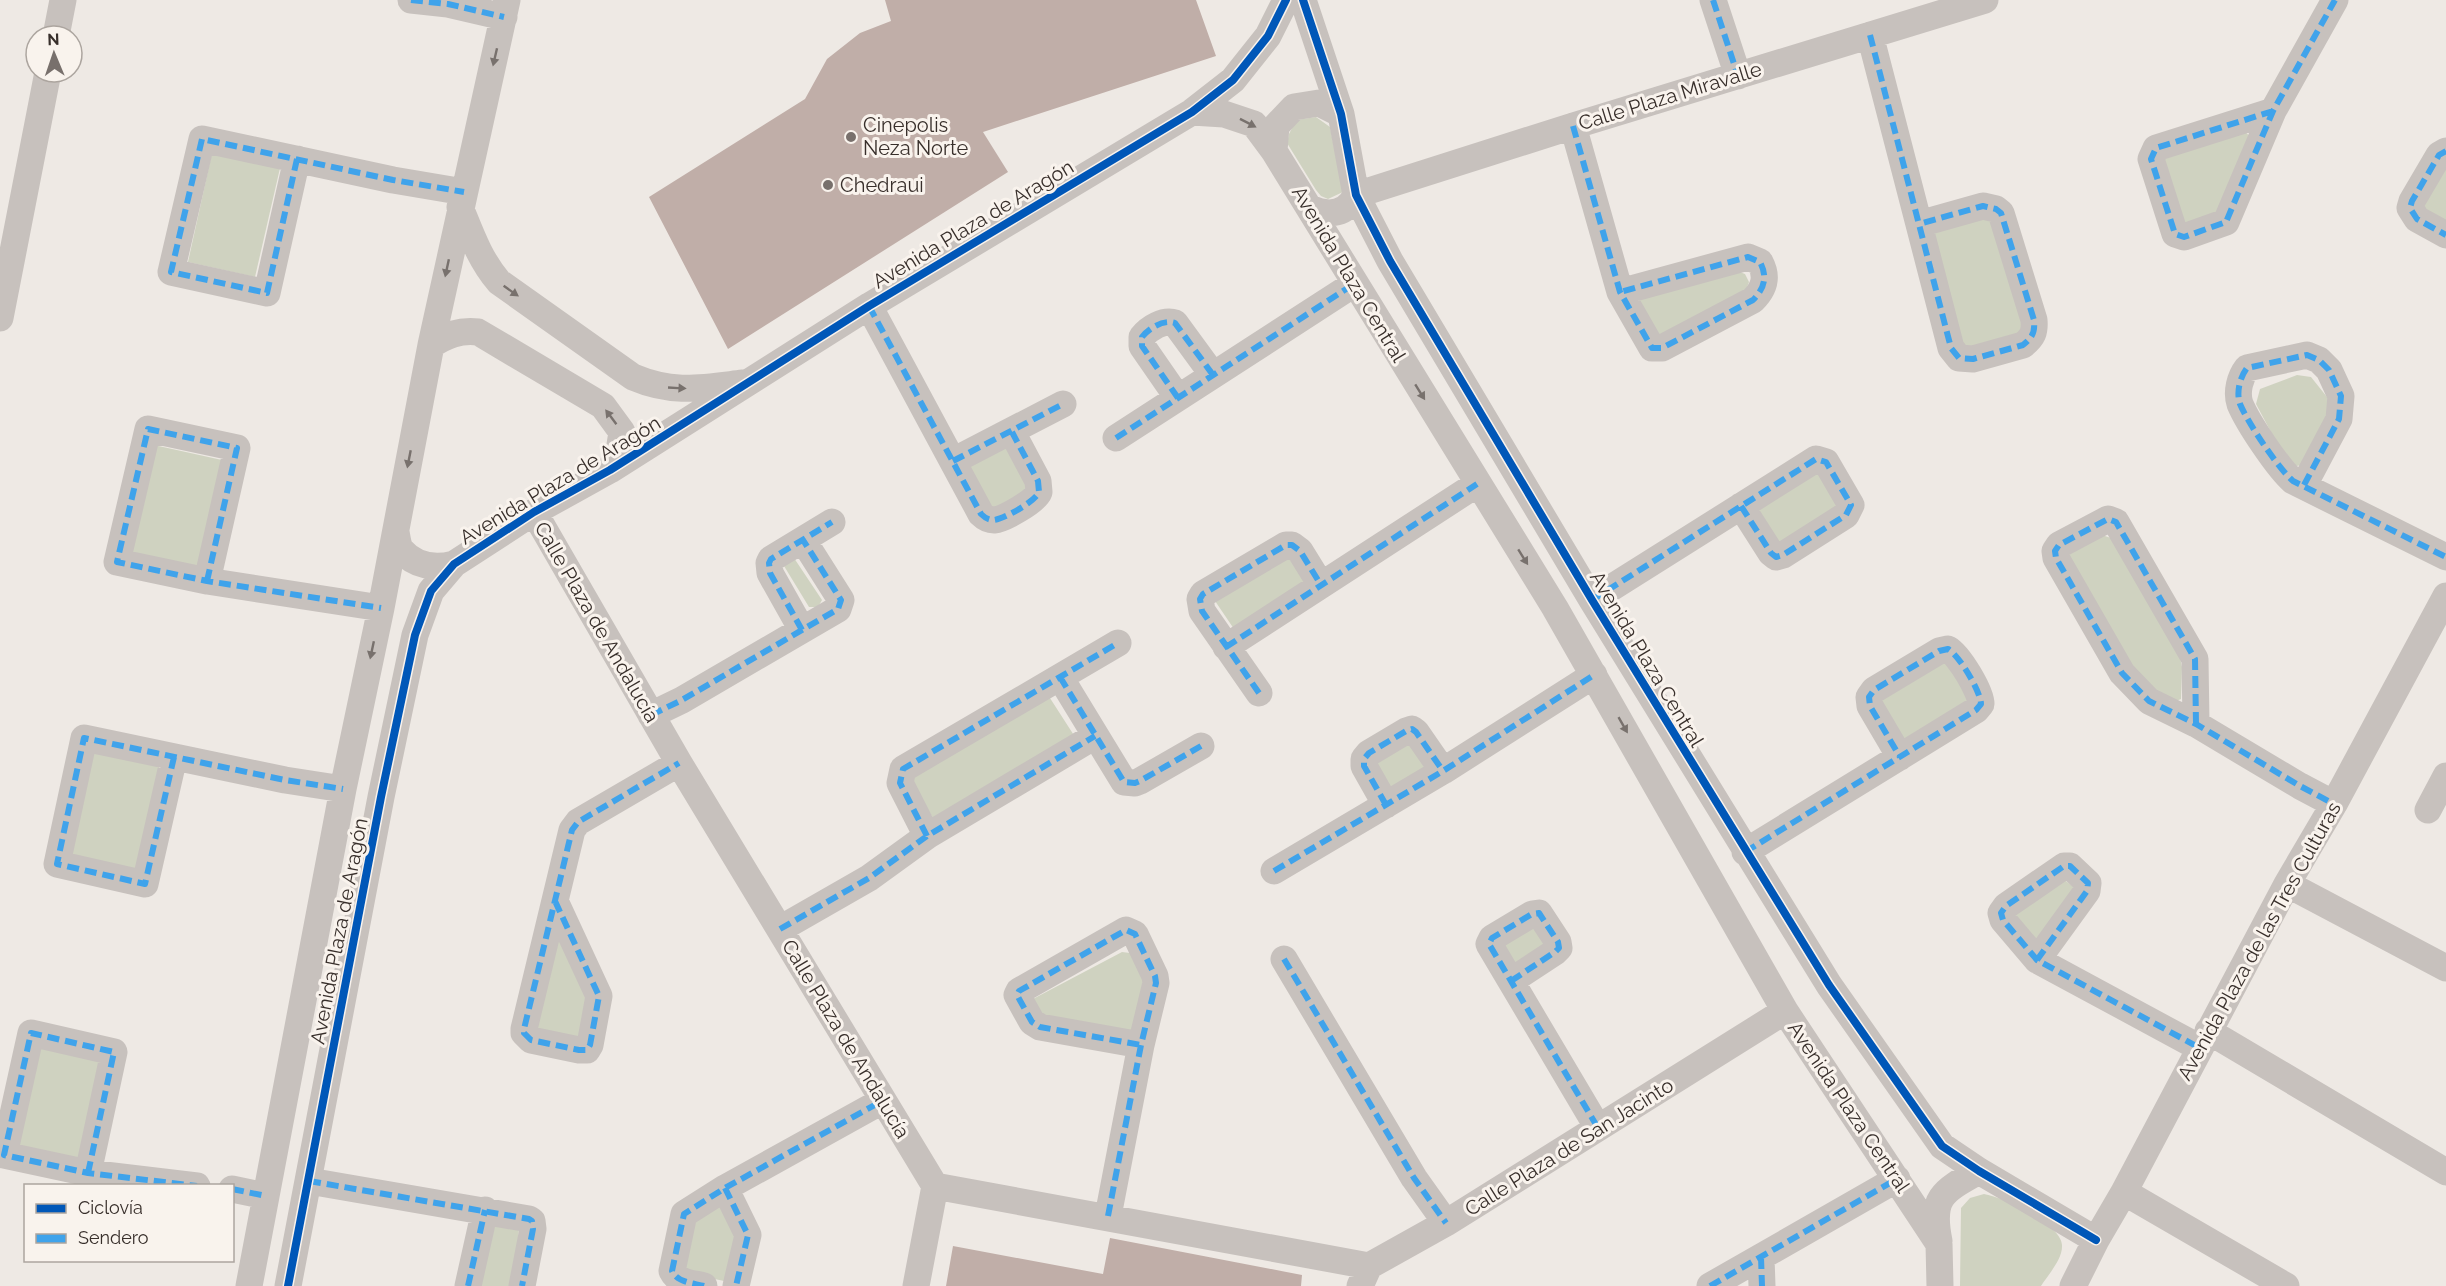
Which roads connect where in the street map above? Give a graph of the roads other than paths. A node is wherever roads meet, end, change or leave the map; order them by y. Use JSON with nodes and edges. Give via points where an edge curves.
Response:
{"nodes":[{"id":1,"x":63,"y":0,"type":"edge"},
{"id":2,"x":411,"y":0,"type":"edge"},
{"id":3,"x":1286,"y":0,"type":"edge"},
{"id":4,"x":1304,"y":0,"type":"edge"},
{"id":5,"x":1713,"y":0,"type":"edge"},
{"id":6,"x":1985,"y":0,"type":"edge"},
{"id":7,"x":2335,"y":0,"type":"edge"},
{"id":8,"x":506,"y":8,"type":"edge"},
{"id":9,"x":58,"y":24,"type":"edge"},
{"id":10,"x":1870,"y":35,"type":"junction"},
{"id":11,"x":1738,"y":76,"type":"junction"},
{"id":12,"x":46,"y":84,"type":"edge"},
{"id":13,"x":2273,"y":111,"type":"junction"},
{"id":14,"x":1192,"y":112,"type":"junction"},
{"id":15,"x":1341,"y":114,"type":"junction"},
{"id":16,"x":1573,"y":126,"type":"junction"},
{"id":17,"x":1274,"y":151,"type":"junction"},
{"id":18,"x":2446,"y":151,"type":"edge"},
{"id":19,"x":297,"y":159,"type":"junction"},
{"id":20,"x":1356,"y":195,"type":"junction"},
{"id":21,"x":462,"y":199,"type":"junction"},
{"id":22,"x":1310,"y":208,"type":"junction"},
{"id":23,"x":1919,"y":224,"type":"junction"},
{"id":24,"x":2446,"y":235,"type":"edge"},
{"id":25,"x":1354,"y":284,"type":"junction"},
{"id":26,"x":1620,"y":292,"type":"junction"},
{"id":27,"x":869,"y":306,"type":"junction"},
{"id":28,"x":0,"y":318,"type":"edge"},
{"id":29,"x":431,"y":345,"type":"junction"},
{"id":30,"x":1213,"y":375,"type":"junction"},
{"id":31,"x":751,"y":382,"type":"junction"},
{"id":32,"x":1178,"y":398,"type":"junction"},
{"id":33,"x":1063,"y":404,"type":"dead end"},
{"id":34,"x":1012,"y":432,"type":"junction"},
{"id":35,"x":1116,"y":438,"type":"dead end"},
{"id":36,"x":953,"y":461,"type":"junction"},
{"id":37,"x":610,"y":470,"type":"junction"},
{"id":38,"x":1477,"y":484,"type":"junction"},
{"id":39,"x":2304,"y":485,"type":"junction"},
{"id":40,"x":1741,"y":506,"type":"dead end"},
{"id":41,"x":534,"y":512,"type":"junction"},
{"id":42,"x":832,"y":522,"type":"dead end"},
{"id":43,"x":396,"y":532,"type":"junction"},
{"id":44,"x":803,"y":540,"type":"junction"},
{"id":45,"x":2439,"y":553,"type":"edge"},
{"id":46,"x":454,"y":564,"type":"junction"},
{"id":47,"x":207,"y":581,"type":"junction"},
{"id":48,"x":1321,"y":585,"type":"junction"},
{"id":49,"x":2446,"y":596,"type":"edge"},
{"id":50,"x":1592,"y":600,"type":"junction"},
{"id":51,"x":381,"y":608,"type":"junction"},
{"id":52,"x":802,"y":630,"type":"junction"},
{"id":53,"x":1118,"y":643,"type":"dead end"},
{"id":54,"x":1226,"y":647,"type":"junction"},
{"id":55,"x":1594,"y":675,"type":"junction"},
{"id":56,"x":1060,"y":677,"type":"junction"},
{"id":57,"x":1259,"y":693,"type":"dead end"},
{"id":58,"x":651,"y":715,"type":"junction"},
{"id":59,"x":2196,"y":724,"type":"junction"},
{"id":60,"x":1095,"y":736,"type":"junction"},
{"id":61,"x":1201,"y":746,"type":"dead end"},
{"id":62,"x":174,"y":757,"type":"junction"},
{"id":63,"x":1900,"y":757,"type":"dead end"},
{"id":64,"x":679,"y":763,"type":"junction"},
{"id":65,"x":1443,"y":771,"type":"junction"},
{"id":66,"x":2446,"y":776,"type":"edge"},
{"id":67,"x":343,"y":789,"type":"junction"},
{"id":68,"x":2334,"y":804,"type":"junction"},
{"id":69,"x":1386,"y":805,"type":"junction"},
{"id":70,"x":2428,"y":810,"type":"dead end"},
{"id":71,"x":927,"y":836,"type":"junction"},
{"id":72,"x":1745,"y":852,"type":"junction"},
{"id":73,"x":1274,"y":871,"type":"dead end"},
{"id":74,"x":2287,"y":884,"type":"junction"},
{"id":75,"x":555,"y":901,"type":"junction"},
{"id":76,"x":780,"y":929,"type":"junction"},
{"id":77,"x":1284,"y":959,"type":"dead end"},
{"id":78,"x":2037,"y":960,"type":"dead end"},
{"id":79,"x":2446,"y":968,"type":"edge"},
{"id":80,"x":1511,"y":981,"type":"dead end"},
{"id":81,"x":1785,"y":1011,"type":"junction"},
{"id":82,"x":2204,"y":1039,"type":"junction"},
{"id":83,"x":1141,"y":1045,"type":"junction"},
{"id":84,"x":882,"y":1101,"type":"junction"},
{"id":85,"x":1598,"y":1128,"type":"junction"},
{"id":86,"x":1979,"y":1172,"type":"junction"},
{"id":87,"x":2446,"y":1172,"type":"edge"},
{"id":88,"x":88,"y":1173,"type":"junction"},
{"id":89,"x":1897,"y":1179,"type":"junction"},
{"id":90,"x":309,"y":1181,"type":"junction"},
{"id":91,"x":188,"y":1184,"type":"edge"},
{"id":92,"x":935,"y":1186,"type":"junction"},
{"id":93,"x":725,"y":1188,"type":"junction"},
{"id":94,"x":234,"y":1190,"type":"edge"},
{"id":95,"x":2124,"y":1192,"type":"junction"},
{"id":96,"x":266,"y":1197,"type":"junction"},
{"id":97,"x":485,"y":1210,"type":"junction"},
{"id":98,"x":1108,"y":1216,"type":"junction"},
{"id":99,"x":1446,"y":1224,"type":"junction"},
{"id":100,"x":2096,"y":1240,"type":"junction"},
{"id":101,"x":1939,"y":1244,"type":"junction"},
{"id":102,"x":1761,"y":1257,"type":"junction"},
{"id":103,"x":1364,"y":1276,"type":"edge"},
{"id":104,"x":249,"y":1286,"type":"edge"},
{"id":105,"x":288,"y":1286,"type":"edge"},
{"id":106,"x":468,"y":1286,"type":"edge"},
{"id":107,"x":522,"y":1286,"type":"edge"},
{"id":108,"x":704,"y":1286,"type":"edge"},
{"id":109,"x":736,"y":1286,"type":"edge"},
{"id":110,"x":915,"y":1286,"type":"edge"},
{"id":111,"x":1710,"y":1286,"type":"edge"},
{"id":112,"x":1762,"y":1286,"type":"edge"},
{"id":113,"x":1940,"y":1286,"type":"edge"},
{"id":114,"x":2073,"y":1286,"type":"edge"},
{"id":115,"x":2286,"y":1286,"type":"edge"}],
"edges":[{"from":1,"to":9,"type":"street"},
{"from":2,"to":8,"type":"street"},
{"from":3,"to":14,"type":"street","name":"Avenida Plaza de Aragón","via":[[1268,36],[1233,80]]},
{"from":4,"to":15,"type":"street","name":"Avenida Plaza Central"},
{"from":5,"to":11,"type":"street"},
{"from":6,"to":10,"type":"street","name":"Calle Plaza Miravalle"},
{"from":7,"to":13,"type":"street"},
{"from":8,"to":21,"type":"street","name":"Avenida Plaza de Aragón","one_way":true},
{"from":10,"to":11,"type":"street","name":"Calle Plaza Miravalle"},
{"from":10,"to":23,"type":"street"},
{"from":11,"to":16,"type":"street","name":"Calle Plaza Miravalle"},
{"from":12,"to":28,"type":"street"},
{"from":13,"to":13,"type":"street","via":[[2226,222],[2184,237],[2175,234],[2151,159],[2156,148]]},
{"from":14,"to":17,"type":"street","name":"Avenida Plaza Central","one_way":true,"via":[[1224,114],[1254,124]]},
{"from":14,"to":27,"type":"street","name":"Avenida Plaza de Aragón"},
{"from":15,"to":17,"type":"street","via":[[1319,103],[1294,107],[1276,126]]},
{"from":15,"to":20,"type":"street","name":"Avenida Plaza Central"},
{"from":16,"to":20,"type":"street","name":"Calle Plaza Miravalle"},
{"from":16,"to":26,"type":"street"},
{"from":17,"to":22,"type":"street","name":"Avenida Plaza Central"},
{"from":18,"to":24,"type":"street","via":[[2439,155],[2410,208],[2417,219]]},
{"from":19,"to":19,"type":"street","via":[[202,139],[171,272],[267,293]]},
{"from":19,"to":21,"type":"street"},
{"from":20,"to":22,"type":"street","via":[[1352,204],[1337,213]]},
{"from":20,"to":50,"type":"street","name":"Avenida Plaza Central","via":[[1439,347]]},
{"from":21,"to":29,"type":"street","name":"Avenida Plaza de Aragón","one_way":true},
{"from":21,"to":31,"type":"street","one_way":true,"via":[[477,250],[499,282],[633,377],[654,386],[681,390]]},
{"from":22,"to":25,"type":"street","name":"Avenida Plaza Central"},
{"from":23,"to":23,"type":"street","via":[[1951,348],[1959,358],[1973,359],[2024,345],[2034,334],[2034,320],[2001,213],[1983,206]]},
{"from":25,"to":30,"type":"street"},
{"from":25,"to":38,"type":"street","name":"Avenida Plaza Central","one_way":true},
{"from":26,"to":26,"type":"street","via":[[1650,345],[1659,349],[1753,300],[1761,292],[1764,275],[1760,262],[1748,257]]},
{"from":27,"to":31,"type":"street","name":"Avenida Plaza de Aragón"},
{"from":27,"to":36,"type":"street"},
{"from":37,"to":29,"type":"street","one_way":true,"via":[[622,432],[603,406],[478,332],[464,330]]},
{"from":29,"to":43,"type":"street","name":"Avenida Plaza de Aragón","one_way":true},
{"from":30,"to":32,"type":"street"},
{"from":30,"to":32,"type":"street","via":[[1175,323],[1167,322],[1147,332],[1142,337],[1142,346]]},
{"from":31,"to":37,"type":"street","name":"Avenida Plaza de Aragón"},
{"from":32,"to":35,"type":"street"},
{"from":33,"to":34,"type":"street"},
{"from":34,"to":36,"type":"street"},
{"from":34,"to":36,"type":"street","via":[[1038,481],[1039,492],[1033,500],[1000,518],[989,519],[981,514]]},
{"from":37,"to":41,"type":"street","name":"Avenida Plaza de Aragón"},
{"from":38,"to":48,"type":"street"},
{"from":38,"to":55,"type":"street","name":"Avenida Plaza Central","one_way":true},
{"from":39,"to":39,"type":"street","via":[[2282,471],[2240,402],[2239,387],[2247,368],[2307,355],[2329,370],[2341,396],[2339,420]]},
{"from":39,"to":45,"type":"street"},
{"from":40,"to":50,"type":"street"},
{"from":41,"to":46,"type":"street","name":"Avenida Plaza de Aragón"},
{"from":41,"to":58,"type":"street","name":"Calle Plaza de Andalucía"},
{"from":42,"to":44,"type":"street"},
{"from":43,"to":46,"type":"street","via":[[400,549],[417,563],[439,567]]},
{"from":43,"to":51,"type":"street","name":"Avenida Plaza de Aragón"},
{"from":44,"to":52,"type":"street","via":[[769,563],[770,573]]},
{"from":44,"to":52,"type":"street","via":[[842,604]]},
{"from":46,"to":90,"type":"street","name":"Avenida Plaza de Aragón","via":[[431,591],[415,635]]},
{"from":47,"to":47,"type":"street","via":[[117,562],[148,429],[237,448]]},
{"from":47,"to":51,"type":"street"},
{"from":48,"to":54,"type":"street"},
{"from":48,"to":54,"type":"street","via":[[1300,551],[1286,545],[1207,590],[1200,599],[1202,611]]},
{"from":49,"to":68,"type":"street","name":"Avenida Plaza de las Tres Culturas"},
{"from":50,"to":72,"type":"street","name":"Avenida Plaza Central"},
{"from":51,"to":67,"type":"street","name":"Avenida Plaza de Aragón","one_way":true},
{"from":52,"to":58,"type":"street"},
{"from":53,"to":56,"type":"street"},
{"from":54,"to":57,"type":"street"},
{"from":55,"to":65,"type":"street"},
{"from":55,"to":81,"type":"street","name":"Avenida Plaza Central","one_way":true},
{"from":56,"to":60,"type":"street"},
{"from":56,"to":71,"type":"street","via":[[903,769],[900,783]]},
{"from":58,"to":64,"type":"street","name":"Calle Plaza de Andalucía"},
{"from":59,"to":59,"type":"street","via":[[2149,701],[2122,673],[2056,558],[2059,545],[2108,519],[2116,522],[2195,659]]},
{"from":59,"to":68,"type":"street"},
{"from":60,"to":61,"type":"street","via":[[1120,779],[1129,783],[1140,781]]},
{"from":60,"to":71,"type":"street"},
{"from":62,"to":62,"type":"street","via":[[84,738],[57,864],[145,884]]},
{"from":62,"to":67,"type":"street"},
{"from":63,"to":72,"type":"street"},
{"from":64,"to":75,"type":"street","via":[[574,825]]},
{"from":64,"to":76,"type":"street","name":"Calle Plaza de Andalucía"},
{"from":65,"to":69,"type":"street"},
{"from":65,"to":69,"type":"street","via":[[1416,732],[1406,730],[1364,759],[1364,766]]},
{"from":66,"to":70,"type":"street"},
{"from":67,"to":96,"type":"street","name":"Avenida Plaza de Aragón"},
{"from":68,"to":74,"type":"street","name":"Avenida Plaza de las Tres Culturas"},
{"from":69,"to":73,"type":"street"},
{"from":71,"to":76,"type":"street","via":[[869,878]]},
{"from":72,"to":86,"type":"street","name":"Avenida Plaza Central","via":[[1829,985],[1926,1125],[1942,1146]]},
{"from":74,"to":79,"type":"street"},
{"from":74,"to":82,"type":"street","name":"Avenida Plaza de las Tres Culturas"},
{"from":75,"to":75,"type":"street","via":[[524,1033],[531,1040],[587,1050],[599,996]]},
{"from":76,"to":84,"type":"street","name":"Calle Plaza de Andalucía"},
{"from":77,"to":99,"type":"street","via":[[1414,1178]]},
{"from":78,"to":82,"type":"street","via":[[2167,1031]]},
{"from":80,"to":85,"type":"street"},
{"from":81,"to":85,"type":"street","name":"Calle Plaza de San Jacinto"},
{"from":81,"to":89,"type":"street","name":"Avenida Plaza Central"},
{"from":82,"to":87,"type":"street"},
{"from":82,"to":95,"type":"street","name":"Avenida Plaza de las Tres Culturas"},
{"from":83,"to":83,"type":"street","via":[[1040,1027],[1032,1022],[1017,995],[1122,931],[1130,931],[1136,934],[1156,979]]},
{"from":83,"to":98,"type":"street"},
{"from":84,"to":92,"type":"street","name":"Calle Plaza de Andalucía"},
{"from":84,"to":93,"type":"street"},
{"from":85,"to":99,"type":"street","name":"Calle Plaza de San Jacinto"},
{"from":86,"to":100,"type":"street","name":"Avenida Plaza Central"},
{"from":86,"to":101,"type":"street","via":[[1942,1195],[1935,1223]]},
{"from":88,"to":88,"type":"street","via":[[4,1155],[31,1033],[114,1052]]},
{"from":88,"to":91,"type":"street"},
{"from":89,"to":101,"type":"street","name":"Avenida Plaza Central"},
{"from":89,"to":102,"type":"street"},
{"from":90,"to":97,"type":"street"},
{"from":90,"to":105,"type":"street","name":"Avenida Plaza de Aragón"},
{"from":92,"to":98,"type":"street"},
{"from":92,"to":110,"type":"street"},
{"from":93,"to":108,"type":"street","via":[[684,1214],[674,1257],[672,1271],[676,1278]]},
{"from":93,"to":109,"type":"street","via":[[748,1235]]},
{"from":94,"to":96,"type":"street"},
{"from":95,"to":100,"type":"street","name":"Avenida Plaza de las Tres Culturas"},
{"from":95,"to":115,"type":"street"},
{"from":96,"to":104,"type":"street","name":"Avenida Plaza de Aragón"},
{"from":97,"to":106,"type":"street"},
{"from":97,"to":107,"type":"street","via":[[532,1221]]},
{"from":98,"to":103,"type":"street"},
{"from":99,"to":103,"type":"street","name":"Calle Plaza de San Jacinto"},
{"from":100,"to":114,"type":"street","name":"Avenida Plaza de las Tres Culturas"},
{"from":101,"to":113,"type":"street"},
{"from":102,"to":111,"type":"street"},
{"from":102,"to":112,"type":"street"}]}
